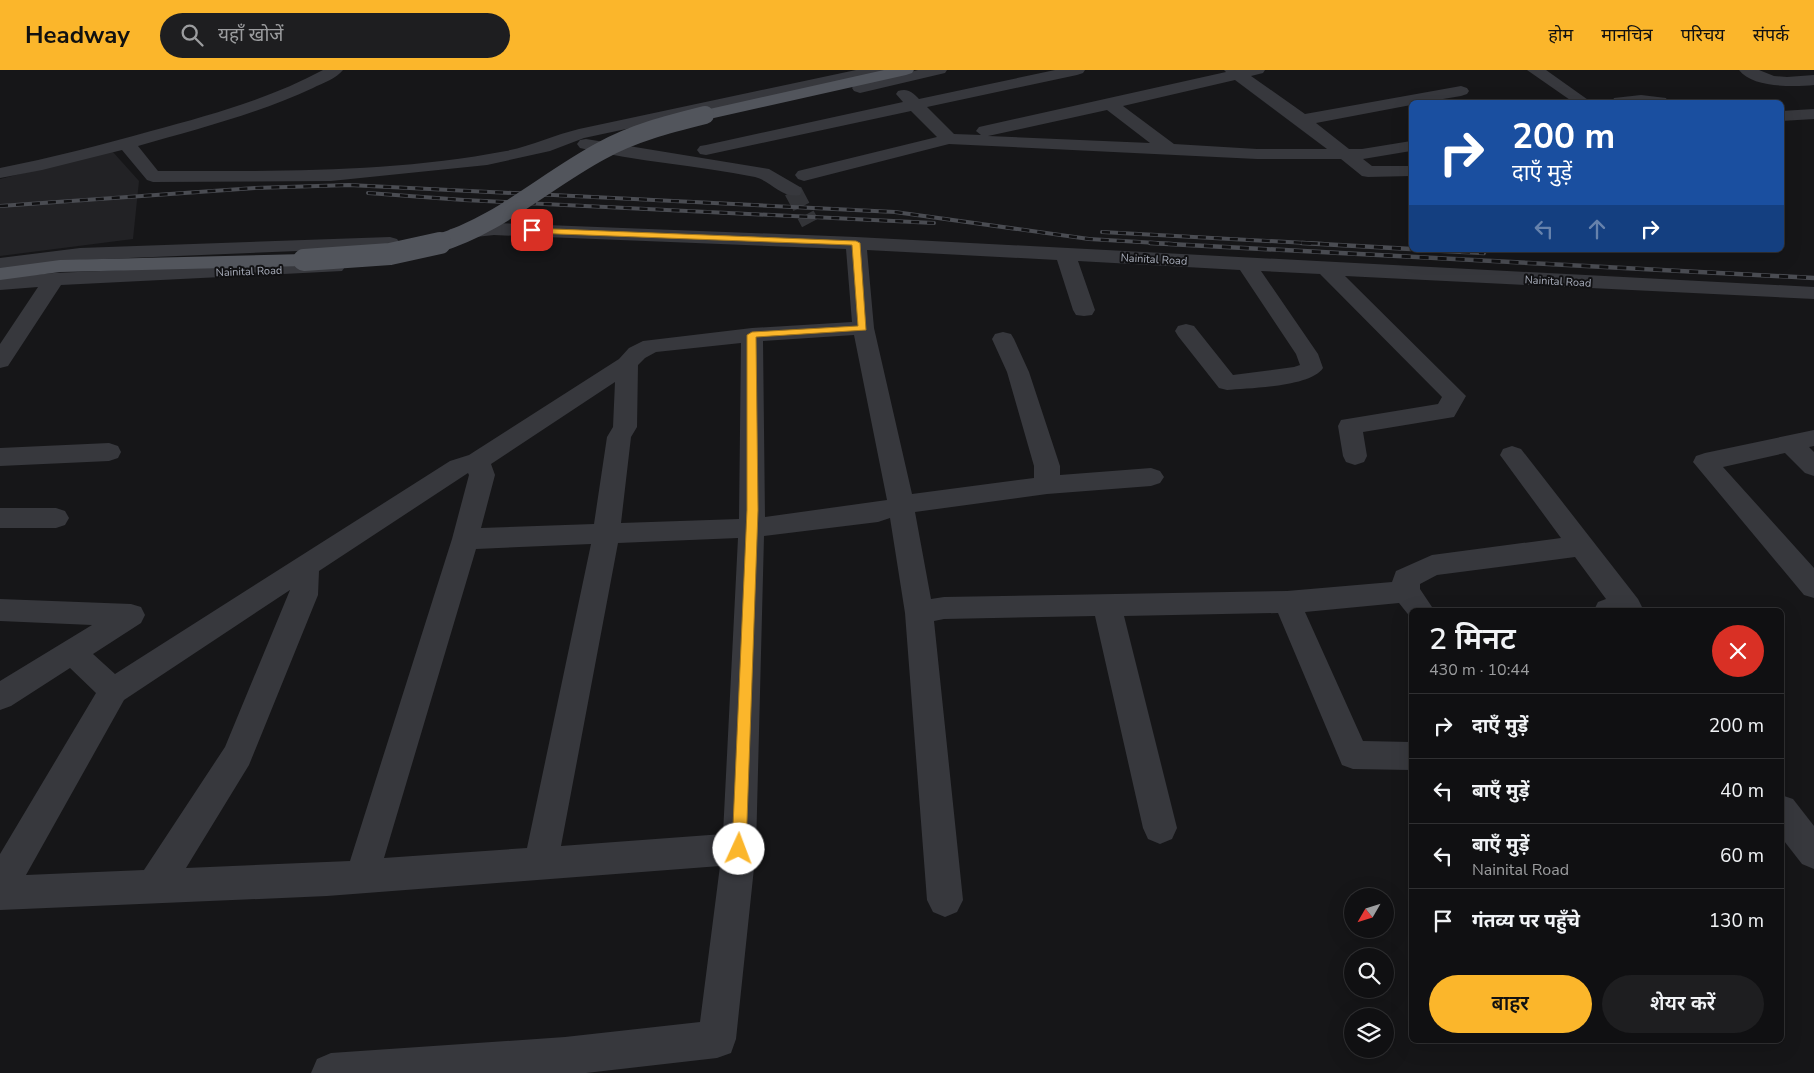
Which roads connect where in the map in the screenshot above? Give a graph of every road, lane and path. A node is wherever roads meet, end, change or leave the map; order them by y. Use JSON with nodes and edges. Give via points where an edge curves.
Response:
{"nodes":[{"id":1,"x":335,"y":70,"type":"edge"},
{"id":2,"x":906,"y":70,"type":"edge"},
{"id":3,"x":939,"y":70,"type":"edge"},
{"id":4,"x":1077,"y":70,"type":"edge"},
{"id":5,"x":1257,"y":70,"type":"edge"},
{"id":6,"x":1535,"y":70,"type":"edge"},
{"id":7,"x":1747,"y":70,"type":"edge"},
{"id":8,"x":1235,"y":72,"type":"edge"},
{"id":9,"x":884,"y":76,"type":"edge"},
{"id":10,"x":1814,"y":80,"type":"edge"},
{"id":11,"x":1460,"y":91,"type":"dead end"},
{"id":12,"x":1409,"y":100,"type":"edge"},
{"id":13,"x":1411,"y":100,"type":"edge"},
{"id":14,"x":1580,"y":100,"type":"edge"},
{"id":15,"x":915,"y":104,"type":"junction"},
{"id":16,"x":1110,"y":104,"type":"junction"},
{"id":17,"x":1814,"y":114,"type":"edge"},
{"id":18,"x":1784,"y":116,"type":"edge"},
{"id":19,"x":1302,"y":120,"type":"junction"},
{"id":20,"x":950,"y":139,"type":"junction"},
{"id":21,"x":565,"y":140,"type":"junction"},
{"id":22,"x":126,"y":143,"type":"junction"},
{"id":23,"x":1409,"y":146,"type":"edge"},
{"id":24,"x":1169,"y":149,"type":"junction"},
{"id":25,"x":706,"y":150,"type":"dead end"},
{"id":26,"x":1341,"y":153,"type":"junction"},
{"id":27,"x":1409,"y":171,"type":"edge"},
{"id":28,"x":0,"y":173,"type":"edge"},
{"id":29,"x":804,"y":175,"type":"dead end"},
{"id":30,"x":793,"y":191,"type":"tunnel mouth"},
{"id":31,"x":907,"y":228,"type":"dead end"},
{"id":32,"x":855,"y":231,"type":"junction"},
{"id":33,"x":438,"y":241,"type":"junction"},
{"id":34,"x":1064,"y":254,"type":"junction"},
{"id":35,"x":1108,"y":256,"type":"junction"},
{"id":36,"x":0,"y":264,"type":"edge"},
{"id":37,"x":1246,"y":264,"type":"junction"},
{"id":38,"x":1325,"y":268,"type":"junction"},
{"id":39,"x":0,"y":274,"type":"edge"},
{"id":40,"x":54,"y":279,"type":"junction"},
{"id":41,"x":0,"y":284,"type":"edge"},
{"id":42,"x":1813,"y":294,"type":"edge"},
{"id":43,"x":1084,"y":310,"type":"dead end"},
{"id":44,"x":863,"y":328,"type":"junction"},
{"id":45,"x":1186,"y":331,"type":"dead end"},
{"id":46,"x":752,"y":335,"type":"junction"},
{"id":47,"x":1003,"y":339,"type":"dead end"},
{"id":48,"x":0,"y":361,"type":"edge"},
{"id":49,"x":627,"y":364,"type":"junction"},
{"id":50,"x":1802,"y":440,"type":"edge"},
{"id":51,"x":109,"y":452,"type":"dead end"},
{"id":52,"x":1512,"y":455,"type":"dead end"},
{"id":53,"x":1355,"y":456,"type":"dead end"},
{"id":54,"x":0,"y":457,"type":"edge"},
{"id":55,"x":478,"y":461,"type":"junction"},
{"id":56,"x":1814,"y":467,"type":"edge"},
{"id":57,"x":1151,"y":477,"type":"dead end"},
{"id":58,"x":1047,"y":485,"type":"junction"},
{"id":59,"x":901,"y":505,"type":"junction"},
{"id":60,"x":0,"y":518,"type":"edge"},
{"id":61,"x":56,"y":518,"type":"dead end"},
{"id":62,"x":752,"y":528,"type":"junction"},
{"id":63,"x":606,"y":534,"type":"junction"},
{"id":64,"x":465,"y":539,"type":"junction"},
{"id":65,"x":1581,"y":546,"type":"junction"},
{"id":66,"x":306,"y":566,"type":"junction"},
{"id":67,"x":1814,"y":587,"type":"edge"},
{"id":68,"x":1413,"y":601,"type":"edge"},
{"id":69,"x":1287,"y":602,"type":"junction"},
{"id":70,"x":1107,"y":606,"type":"junction"},
{"id":71,"x":1621,"y":608,"type":"edge"},
{"id":72,"x":0,"y":610,"type":"edge"},
{"id":73,"x":918,"y":613,"type":"junction"},
{"id":74,"x":72,"y":652,"type":"junction"},
{"id":75,"x":113,"y":692,"type":"junction"},
{"id":76,"x":0,"y":697,"type":"edge"},
{"id":77,"x":1409,"y":756,"type":"edge"},
{"id":78,"x":1784,"y":814,"type":"edge"},
{"id":79,"x":1160,"y":828,"type":"dead end"},
{"id":80,"x":739,"y":849,"type":"junction"},
{"id":81,"x":1814,"y":853,"type":"edge"},
{"id":82,"x":541,"y":863,"type":"junction"},
{"id":83,"x":362,"y":876,"type":"junction"},
{"id":84,"x":153,"y":886,"type":"junction"},
{"id":85,"x":0,"y":887,"type":"edge"},
{"id":86,"x":0,"y":893,"type":"edge"},
{"id":87,"x":945,"y":900,"type":"dead end"},
{"id":88,"x":564,"y":1065,"type":"edge"},
{"id":89,"x":331,"y":1073,"type":"edge"}],
"edges":[{"from":1,"to":22,"type":"street","via":[[306,86],[256,105]]},
{"from":2,"to":39,"type":"main road","name":"Nainital Road","bridge":true,"via":[[651,128],[610,146],[480,226],[439,243],[347,258],[60,266]]},
{"from":3,"to":9,"type":"street"},
{"from":4,"to":15,"type":"street"},
{"from":5,"to":8,"type":"street"},
{"from":6,"to":14,"type":"street"},
{"from":7,"to":10,"type":"street","via":[[1775,82]]},
{"from":8,"to":16,"type":"street"},
{"from":8,"to":19,"type":"street"},
{"from":9,"to":15,"type":"street"},
{"from":9,"to":21,"type":"street","via":[[657,133],[602,140]]},
{"from":11,"to":13,"type":"street"},
{"from":12,"to":19,"type":"street"},
{"from":15,"to":20,"type":"street"},
{"from":15,"to":25,"type":"street"},
{"from":16,"to":20,"type":"street"},
{"from":16,"to":24,"type":"street"},
{"from":17,"to":18,"type":"street"},
{"from":19,"to":26,"type":"street"},
{"from":20,"to":24,"type":"street"},
{"from":20,"to":29,"type":"street"},
{"from":21,"to":22,"type":"street","via":[[528,151],[454,164],[319,176],[153,176]]},
{"from":21,"to":30,"type":"street","via":[[764,173]]},
{"from":22,"to":28,"type":"street"},
{"from":23,"to":26,"type":"street","via":[[1362,154]]},
{"from":24,"to":26,"type":"street","via":[[1257,154]]},
{"from":26,"to":27,"type":"street","via":[[1372,173]]},
{"from":31,"to":35,"type":"street","via":[[1100,238]]},
{"from":32,"to":33,"type":"street","name":"Nainital Road","via":[[494,229]]},
{"from":32,"to":34,"type":"street","name":"Nainital Road"},
{"from":32,"to":44,"type":"street"},
{"from":33,"to":36,"type":"street","name":"Nainital Road","via":[[80,254]]},
{"from":33,"to":40,"type":"street","name":"Nainital Road","via":[[406,259],[371,266]]},
{"from":34,"to":35,"type":"street","name":"Nainital Road"},
{"from":34,"to":43,"type":"street"},
{"from":35,"to":37,"type":"street","name":"Nainital Road"},
{"from":37,"to":38,"type":"street","name":"Nainital Road"},
{"from":37,"to":45,"type":"street","via":[[1312,368],[1299,374],[1227,383]]},
{"from":38,"to":42,"type":"street","name":"Nainital Road"},
{"from":38,"to":53,"type":"street","via":[[1454,396],[1446,411],[1350,426]]},
{"from":40,"to":41,"type":"street","name":"Nainital Road"},
{"from":40,"to":48,"type":"street"},
{"from":44,"to":46,"type":"street"},
{"from":44,"to":59,"type":"street"},
{"from":46,"to":49,"type":"street","via":[[651,346],[637,353]]},
{"from":46,"to":62,"type":"street"},
{"from":47,"to":58,"type":"street","via":[[1018,372],[1047,466]]},
{"from":49,"to":55,"type":"street"},
{"from":49,"to":63,"type":"street","via":[[625,427],[619,437]]},
{"from":50,"to":56,"type":"street"},
{"from":50,"to":67,"type":"street","via":[[1705,462]]},
{"from":51,"to":54,"type":"street"},
{"from":52,"to":65,"type":"street"},
{"from":55,"to":64,"type":"street","via":[[482,475]]},
{"from":55,"to":66,"type":"street","via":[[459,467]]},
{"from":57,"to":58,"type":"street"},
{"from":58,"to":59,"type":"street"},
{"from":59,"to":62,"type":"street","via":[[878,512]]},
{"from":59,"to":73,"type":"street"},
{"from":60,"to":61,"type":"street"},
{"from":62,"to":63,"type":"street"},
{"from":62,"to":80,"type":"street"},
{"from":63,"to":64,"type":"street"},
{"from":63,"to":82,"type":"street"},
{"from":64,"to":83,"type":"street"},
{"from":65,"to":68,"type":"street","via":[[1432,565],[1406,579]]},
{"from":65,"to":71,"type":"street","via":[[1628,607]]},
{"from":66,"to":75,"type":"street"},
{"from":66,"to":84,"type":"street","via":[[304,595],[238,755]]},
{"from":68,"to":69,"type":"street"},
{"from":69,"to":70,"type":"street"},
{"from":69,"to":77,"type":"street","via":[[1353,755]]},
{"from":70,"to":73,"type":"street","via":[[944,608]]},
{"from":70,"to":79,"type":"street"},
{"from":72,"to":74,"type":"street","via":[[131,615]]},
{"from":73,"to":87,"type":"street"},
{"from":74,"to":75,"type":"street"},
{"from":74,"to":76,"type":"street"},
{"from":75,"to":85,"type":"street"},
{"from":78,"to":81,"type":"street"},
{"from":80,"to":82,"type":"street"},
{"from":80,"to":88,"type":"street","via":[[717,1039]]},
{"from":82,"to":83,"type":"street"},
{"from":83,"to":84,"type":"street"},
{"from":84,"to":86,"type":"street"},
{"from":88,"to":89,"type":"street"}]}
